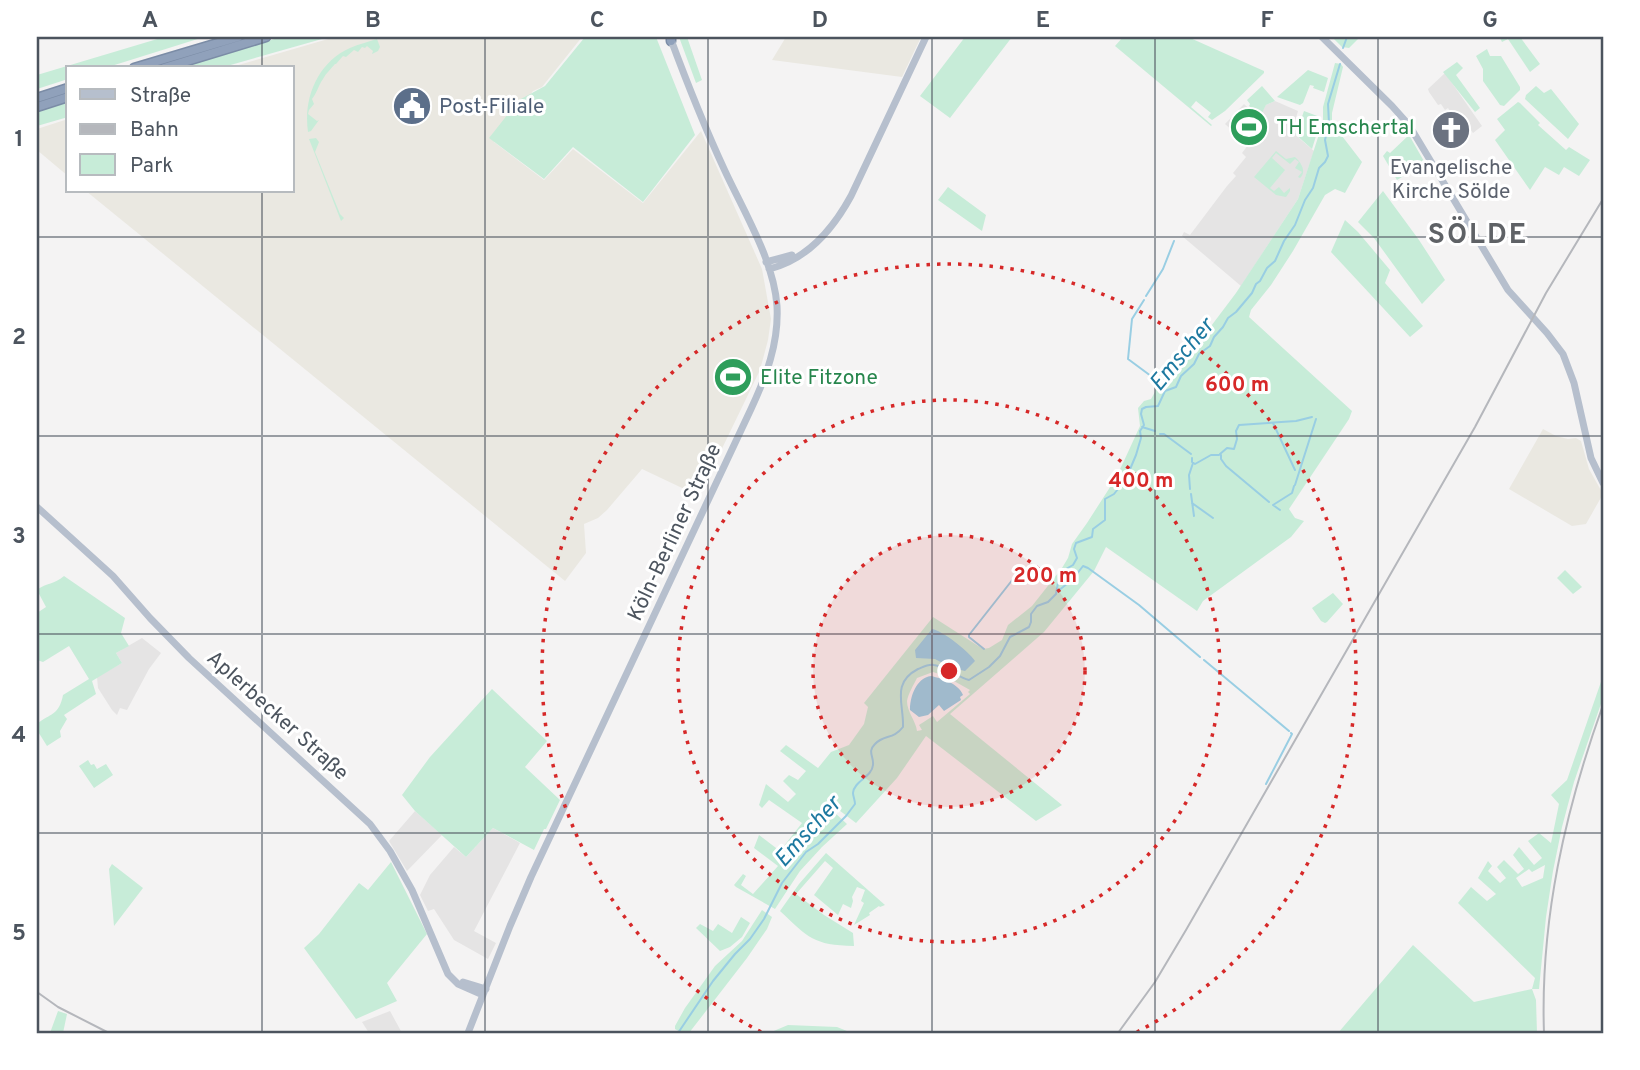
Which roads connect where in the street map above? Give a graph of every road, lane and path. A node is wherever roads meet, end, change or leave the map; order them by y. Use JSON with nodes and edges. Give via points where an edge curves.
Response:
{"nodes":[{"id":1,"x":238,"y":37,"type":"edge"},
{"id":2,"x":266,"y":37,"type":"edge"},
{"id":3,"x":926,"y":37,"type":"edge"},
{"id":4,"x":1322,"y":37,"type":"edge"},
{"id":5,"x":671,"y":38,"type":"edge"},
{"id":6,"x":141,"y":66,"type":"edge"},
{"id":7,"x":171,"y":66,"type":"edge"},
{"id":8,"x":66,"y":89,"type":"edge"},
{"id":9,"x":37,"y":98,"type":"edge"},
{"id":10,"x":66,"y":98,"type":"edge"},
{"id":11,"x":37,"y":107,"type":"edge"},
{"id":12,"x":767,"y":266,"type":"junction"},
{"id":13,"x":1603,"y":483,"type":"edge"},
{"id":14,"x":37,"y":508,"type":"edge"},
{"id":15,"x":485,"y":992,"type":"junction"},
{"id":16,"x":468,"y":1033,"type":"edge"}],
"edges":[{"from":1,"to":6,"type":"highway"},
{"from":2,"to":7,"type":"highway"},
{"from":3,"to":12,"type":"main road","via":[[836,221],[808,251],[777,267]]},
{"from":4,"to":13,"type":"main road","via":[[1409,125],[1508,290],[1558,347],[1571,372],[1591,458]]},
{"from":5,"to":12,"type":"main road","name":"Köln-Berliner Straße"},
{"from":8,"to":9,"type":"highway"},
{"from":10,"to":11,"type":"highway"},
{"from":12,"to":15,"type":"main road","name":"Köln-Berliner Straße","via":[[777,306],[768,369],[536,867]]},
{"from":14,"to":15,"type":"main road","name":"Aplerbecker Straße","via":[[113,576],[189,658],[370,824],[408,883],[453,980]]},
{"from":15,"to":16,"type":"main road","name":"Köln-Berliner Straße"}]}
